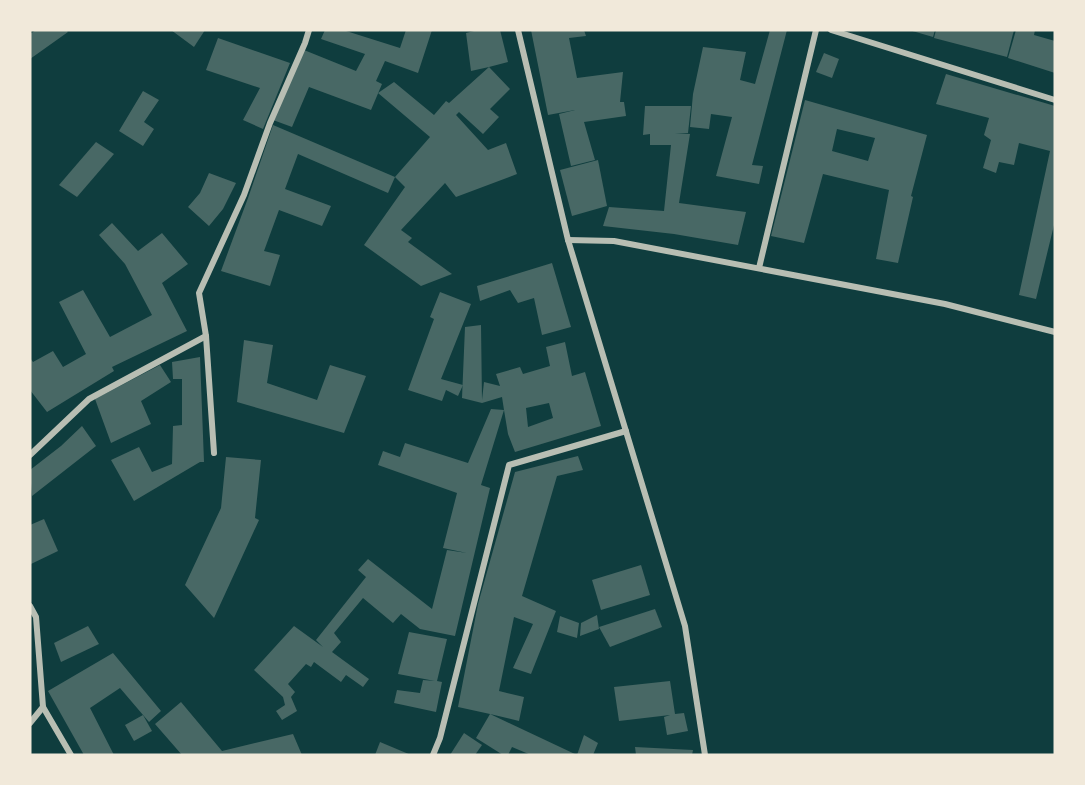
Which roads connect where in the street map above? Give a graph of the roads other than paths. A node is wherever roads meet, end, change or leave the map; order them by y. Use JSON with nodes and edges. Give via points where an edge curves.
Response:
{"nodes":[{"id":1,"x":309,"y":30,"type":"edge"},
{"id":2,"x":518,"y":30,"type":"edge"},
{"id":3,"x":816,"y":30,"type":"edge"},
{"id":4,"x":831,"y":30,"type":"edge"},
{"id":5,"x":1055,"y":100,"type":"edge"},
{"id":6,"x":568,"y":240,"type":"junction"},
{"id":7,"x":759,"y":268,"type":"junction"},
{"id":8,"x":1055,"y":332,"type":"edge"},
{"id":9,"x":206,"y":336,"type":"junction"},
{"id":10,"x":626,"y":431,"type":"junction"},
{"id":11,"x":214,"y":453,"type":"dead end"},
{"id":12,"x":30,"y":455,"type":"edge"},
{"id":13,"x":30,"y":606,"type":"edge"},
{"id":14,"x":43,"y":707,"type":"junction"},
{"id":15,"x":30,"y":723,"type":"edge"},
{"id":16,"x":71,"y":755,"type":"edge"},
{"id":17,"x":433,"y":755,"type":"edge"},
{"id":18,"x":705,"y":755,"type":"edge"}],
"edges":[{"from":1,"to":9,"type":"street","via":[[244,195],[199,293]]},
{"from":2,"to":6,"type":"street"},
{"from":3,"to":7,"type":"street"},
{"from":4,"to":5,"type":"street"},
{"from":6,"to":7,"type":"street","via":[[614,241]]},
{"from":6,"to":10,"type":"street"},
{"from":7,"to":8,"type":"street","via":[[945,304]]},
{"from":9,"to":11,"type":"street"},
{"from":9,"to":12,"type":"street","via":[[89,399]]},
{"from":10,"to":17,"type":"street","via":[[509,465]]},
{"from":10,"to":18,"type":"street","via":[[685,626]]},
{"from":13,"to":14,"type":"street","via":[[36,617]]},
{"from":14,"to":15,"type":"street"},
{"from":14,"to":16,"type":"street"}]}
